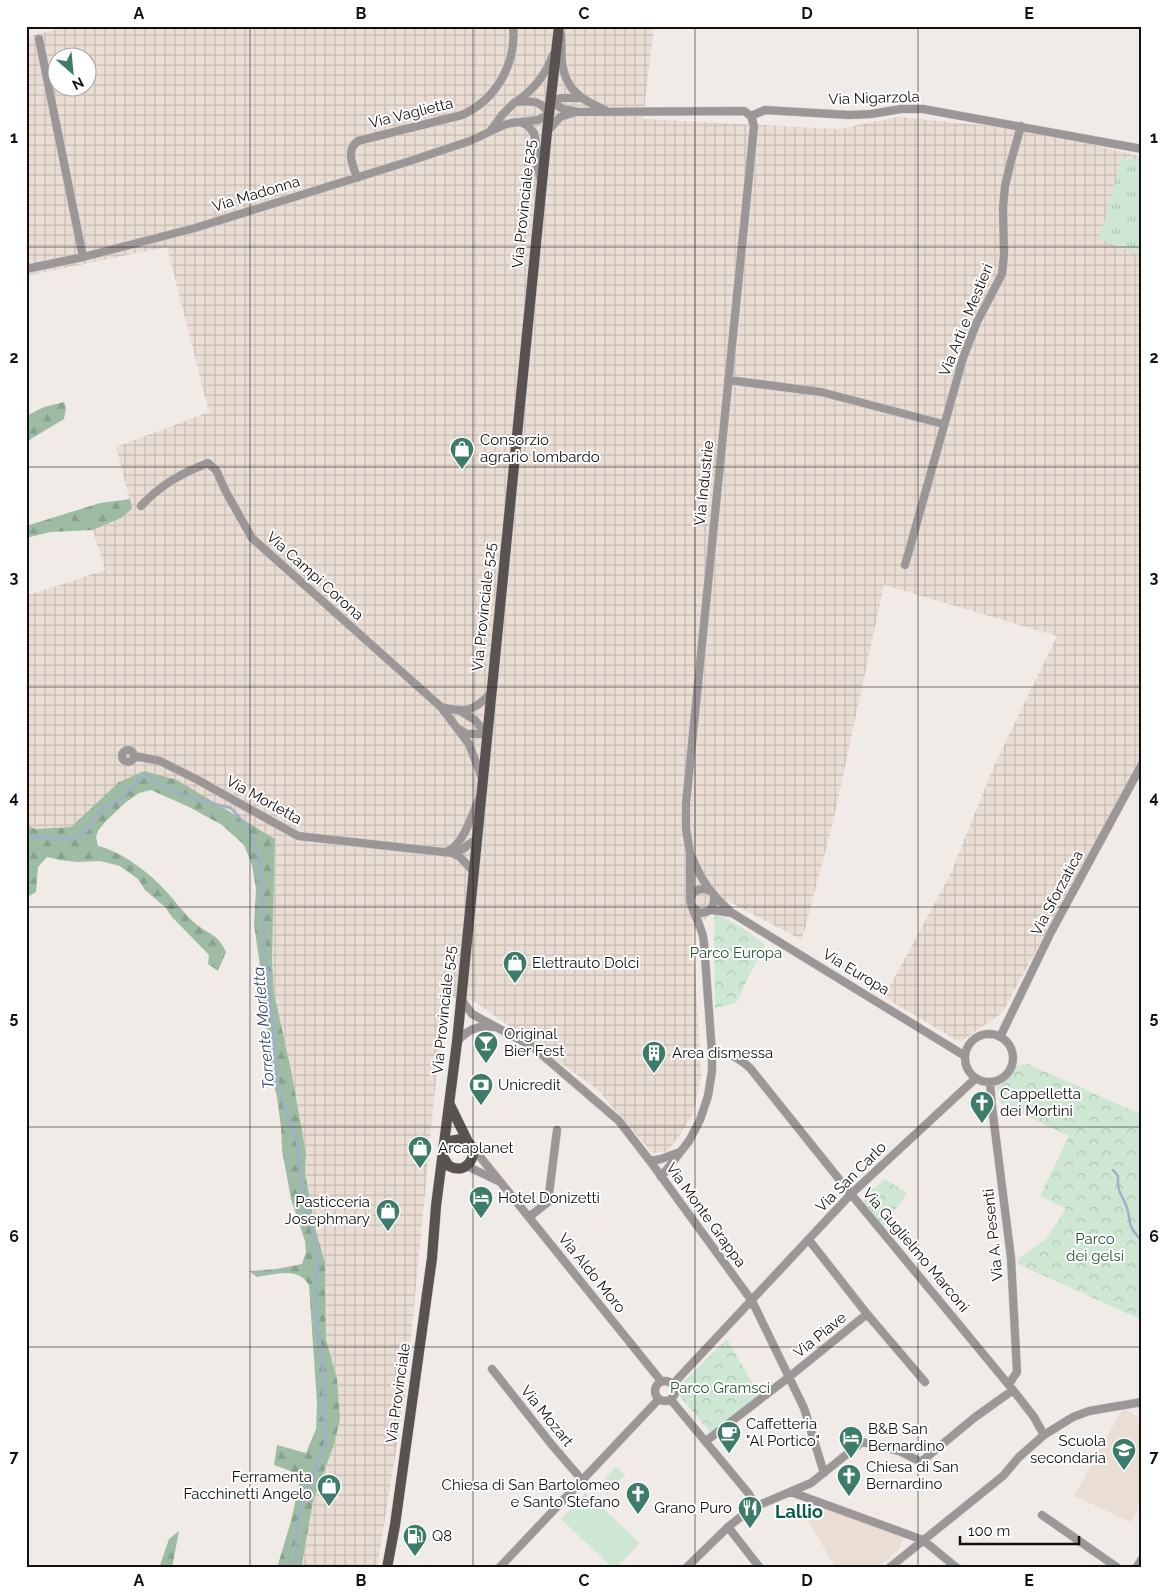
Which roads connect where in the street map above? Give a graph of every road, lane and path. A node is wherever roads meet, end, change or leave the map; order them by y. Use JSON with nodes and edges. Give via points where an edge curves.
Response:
{"nodes":[{"id":1,"x":513,"y":26,"type":"edge"},
{"id":2,"x":559,"y":26,"type":"edge"},
{"id":3,"x":39,"y":39,"type":"dead end"},
{"id":4,"x":557,"y":46,"type":"junction"},
{"id":5,"x":580,"y":98,"type":"junction"},
{"id":6,"x":550,"y":101,"type":"junction"},
{"id":7,"x":515,"y":102,"type":"junction"},
{"id":8,"x":607,"y":110,"type":"junction"},
{"id":9,"x":578,"y":112,"type":"junction"},
{"id":10,"x":548,"y":114,"type":"junction"},
{"id":11,"x":751,"y":116,"type":"junction"},
{"id":12,"x":521,"y":122,"type":"junction"},
{"id":13,"x":1021,"y":126,"type":"junction"},
{"id":14,"x":490,"y":132,"type":"junction"},
{"id":15,"x":547,"y":132,"type":"junction"},
{"id":16,"x":1142,"y":150,"type":"edge"},
{"id":17,"x":357,"y":178,"type":"junction"},
{"id":18,"x":542,"y":182,"type":"junction"},
{"id":19,"x":83,"y":257,"type":"junction"},
{"id":20,"x":26,"y":269,"type":"edge"},
{"id":21,"x":728,"y":380,"type":"junction"},
{"id":22,"x":943,"y":424,"type":"junction"},
{"id":23,"x":141,"y":506,"type":"dead end"},
{"id":24,"x":905,"y":565,"type":"dead end"},
{"id":25,"x":490,"y":694,"type":"junction"},
{"id":26,"x":441,"y":707,"type":"junction"},
{"id":27,"x":462,"y":712,"type":"junction"},
{"id":28,"x":458,"y":729,"type":"junction"},
{"id":29,"x":486,"y":734,"type":"junction"},
{"id":30,"x":135,"y":756,"type":"dead end"},
{"id":31,"x":1142,"y":764,"type":"edge"},
{"id":32,"x":482,"y":778,"type":"junction"},
{"id":33,"x":480,"y":797,"type":"junction"},
{"id":34,"x":476,"y":839,"type":"junction"},
{"id":35,"x":449,"y":852,"type":"junction"},
{"id":36,"x":690,"y":853,"type":"junction"},
{"id":37,"x":473,"y":871,"type":"junction"},
{"id":38,"x":712,"y":894,"type":"junction"},
{"id":39,"x":691,"y":903,"type":"junction"},
{"id":40,"x":709,"y":911,"type":"junction"},
{"id":41,"x":732,"y":913,"type":"junction"},
{"id":42,"x":703,"y":931,"type":"junction"},
{"id":43,"x":460,"y":998,"type":"junction"},
{"id":44,"x":495,"y":1027,"type":"junction"},
{"id":45,"x":1000,"y":1037,"type":"junction"},
{"id":46,"x":457,"y":1042,"type":"junction"},
{"id":47,"x":712,"y":1052,"type":"junction"},
{"id":48,"x":965,"y":1056,"type":"junction"},
{"id":49,"x":976,"y":1078,"type":"junction"},
{"id":50,"x":990,"y":1082,"type":"junction"},
{"id":51,"x":450,"y":1104,"type":"junction"},
{"id":52,"x":557,"y":1130,"type":"dead end"},
{"id":53,"x":470,"y":1144,"type":"junction"},
{"id":54,"x":680,"y":1152,"type":"junction"},
{"id":55,"x":444,"y":1153,"type":"junction"},
{"id":56,"x":650,"y":1161,"type":"junction"},
{"id":57,"x":463,"y":1168,"type":"junction"},
{"id":58,"x":661,"y":1177,"type":"junction"},
{"id":59,"x":500,"y":1182,"type":"junction"},
{"id":60,"x":438,"y":1192,"type":"junction"},
{"id":61,"x":851,"y":1194,"type":"junction"},
{"id":62,"x":529,"y":1217,"type":"junction"},
{"id":63,"x":435,"y":1222,"type":"joint"},
{"id":64,"x":809,"y":1240,"type":"junction"},
{"id":65,"x":752,"y":1301,"type":"junction"},
{"id":66,"x":867,"y":1314,"type":"junction"},
{"id":67,"x":492,"y":1369,"type":"dead end"},
{"id":68,"x":789,"y":1378,"type":"junction"},
{"id":69,"x":662,"y":1381,"type":"junction"},
{"id":70,"x":926,"y":1382,"type":"dead end"},
{"id":71,"x":673,"y":1384,"type":"junction"},
{"id":72,"x":1011,"y":1387,"type":"junction"},
{"id":73,"x":658,"y":1400,"type":"junction"},
{"id":74,"x":671,"y":1400,"type":"junction"},
{"id":75,"x":1142,"y":1402,"type":"edge"},
{"id":76,"x":1044,"y":1435,"type":"junction"},
{"id":77,"x":706,"y":1441,"type":"junction"},
{"id":78,"x":824,"y":1473,"type":"junction"},
{"id":79,"x":582,"y":1480,"type":"junction"},
{"id":80,"x":791,"y":1492,"type":"junction"},
{"id":81,"x":752,"y":1508,"type":"junction"},
{"id":82,"x":1042,"y":1515,"type":"dead end"},
{"id":83,"x":728,"y":1527,"type":"junction"},
{"id":84,"x":924,"y":1540,"type":"junction"},
{"id":85,"x":1142,"y":1559,"type":"edge"},
{"id":86,"x":387,"y":1568,"type":"edge"},
{"id":87,"x":499,"y":1568,"type":"edge"},
{"id":88,"x":686,"y":1568,"type":"edge"},
{"id":89,"x":760,"y":1568,"type":"edge"},
{"id":90,"x":889,"y":1568,"type":"edge"},
{"id":91,"x":957,"y":1568,"type":"edge"},
{"id":92,"x":1118,"y":1568,"type":"edge"},
{"id":93,"x":1136,"y":1568,"type":"edge"}],
"edges":[{"from":1,"to":17,"type":"street","name":"Via Vaglietta","via":[[509,63],[500,83],[486,99],[462,115],[358,141],[350,151]]},
{"from":2,"to":4,"type":"main road","name":"Via Provinciale 525"},
{"from":2,"to":5,"type":"street","via":[[564,72]]},
{"from":3,"to":19,"type":"street"},
{"from":4,"to":6,"type":"main road","name":"Via Provinciale 525"},
{"from":4,"to":7,"type":"street","name":"Via Madonna","via":[[542,78]]},
{"from":5,"to":6,"type":"street","name":"Via Nigarzola"},
{"from":5,"to":8,"type":"street","name":"Via Nigarzola"},
{"from":6,"to":9,"type":"street","name":"Via Nigarzola","via":[[563,109]]},
{"from":6,"to":10,"type":"main road","name":"Via Provinciale 525"},
{"from":7,"to":10,"type":"street","via":[[539,102]]},
{"from":7,"to":14,"type":"street","name":"Via Madonna"},
{"from":8,"to":9,"type":"street","name":"Via Nigarzola"},
{"from":8,"to":11,"type":"street","name":"Via Nigarzola","via":[[744,111]]},
{"from":9,"to":15,"type":"street","name":"Via Nigarzola","via":[[560,117]]},
{"from":10,"to":12,"type":"street","name":"Via Madonna","via":[[538,120]]},
{"from":10,"to":15,"type":"main road","name":"Via Provinciale 525"},
{"from":11,"to":13,"type":"street","name":"Via Nigarzola","via":[[764,110],[849,115],[923,108]]},
{"from":11,"to":21,"type":"street","name":"Via Industrie","via":[[754,126]]},
{"from":12,"to":14,"type":"street","name":"Via Madonna"},
{"from":12,"to":18,"type":"street","via":[[535,136],[536,166]]},
{"from":13,"to":16,"type":"street","name":"Via Nigarzola"},
{"from":13,"to":22,"type":"street","name":"Via Arti e Mestieri","via":[[1005,186],[1002,274],[966,349]]},
{"from":14,"to":17,"type":"street","name":"Via Madonna","via":[[463,144]]},
{"from":15,"to":18,"type":"main road","name":"Via Provinciale 525"},
{"from":17,"to":19,"type":"street","name":"Via Madonna","via":[[195,228]]},
{"from":18,"to":25,"type":"main road","name":"Via Provinciale 525"},
{"from":19,"to":20,"type":"street","name":"Via Madonna"},
{"from":21,"to":22,"type":"street","via":[[821,392]]},
{"from":21,"to":36,"type":"street","name":"Via Industrie","via":[[686,803]]},
{"from":22,"to":24,"type":"street","name":"Via Arti e Mestieri"},
{"from":23,"to":26,"type":"street","name":"Via Campi Corona","via":[[154,492],[178,476],[208,463],[216,470],[252,538]]},
{"from":25,"to":27,"type":"street","via":[[476,707]]},
{"from":25,"to":29,"type":"main road","name":"Via Provinciale 525"},
{"from":26,"to":27,"type":"street","name":"Via Campi Corona"},
{"from":26,"to":28,"type":"street","name":"Via Campi Corona"},
{"from":27,"to":29,"type":"street","name":"Via Campi Corona","via":[[475,720]]},
{"from":28,"to":29,"type":"street","via":[[467,734]]},
{"from":28,"to":32,"type":"street","name":"Via Campi Corona","via":[[469,744]]},
{"from":29,"to":32,"type":"main road","name":"Via Provinciale 525"},
{"from":30,"to":35,"type":"street","name":"Via Morletta","via":[[160,761],[187,774],[298,836]]},
{"from":31,"to":45,"type":"street","name":"Via Sforzatica","via":[[1051,932]]},
{"from":32,"to":33,"type":"main road","name":"Via Provinciale 525"},
{"from":33,"to":34,"type":"main road","name":"Via Provinciale 525"},
{"from":33,"to":35,"type":"street","via":[[462,835]]},
{"from":34,"to":35,"type":"street","via":[[463,849]]},
{"from":34,"to":37,"type":"main road","name":"Via Provinciale 525"},
{"from":35,"to":37,"type":"street","via":[[460,857]]},
{"from":36,"to":38,"type":"street","name":"Via Industrie"},
{"from":36,"to":39,"type":"street","name":"Via Industrie"},
{"from":37,"to":43,"type":"main road","name":"Via Provinciale 525"},
{"from":38,"to":39,"type":"street","via":[[706,889],[698,889]]},
{"from":38,"to":40,"type":"street","name":"Via Industrie","via":[[713,905]]},
{"from":38,"to":41,"type":"street","name":"Via Europa"},
{"from":39,"to":40,"type":"street","via":[[695,911]]},
{"from":39,"to":42,"type":"street","name":"Via Industrie"},
{"from":40,"to":41,"type":"street","name":"Via Europa"},
{"from":40,"to":42,"type":"street","name":"Via Industrie"},
{"from":41,"to":48,"type":"street","name":"Via Europa"},
{"from":42,"to":47,"type":"street","name":"Via Industrie"},
{"from":43,"to":44,"type":"street","via":[[472,1014]]},
{"from":43,"to":46,"type":"main road","name":"Via Provinciale 525"},
{"from":44,"to":46,"type":"street","via":[[472,1029]]},
{"from":44,"to":56,"type":"street","name":"Via Monte Grappa","via":[[533,1047],[619,1121]]},
{"from":45,"to":48,"type":"street","via":[[992,1034],[976,1038],[970,1043]]},
{"from":45,"to":50,"type":"street","via":[[1009,1046],[1012,1059],[1006,1074]]},
{"from":46,"to":51,"type":"main road","name":"Via Provinciale 525"},
{"from":47,"to":54,"type":"street","name":"Via Industrie","via":[[708,1096],[700,1120]]},
{"from":47,"to":61,"type":"street","name":"Via Guglielmo Marconi","via":[[739,1058],[750,1068]]},
{"from":48,"to":49,"type":"street","via":[[969,1071]]},
{"from":49,"to":50,"type":"street"},
{"from":49,"to":61,"type":"street","name":"Via San Carlo"},
{"from":50,"to":72,"type":"street","name":"Via A. Pesenti","via":[[1011,1258],[1017,1372]]},
{"from":51,"to":53,"type":"main road"},
{"from":51,"to":55,"type":"main road","name":"Via Provinciale 525"},
{"from":52,"to":62,"type":"street","via":[[548,1202]]},
{"from":53,"to":55,"type":"main road","via":[[463,1139],[455,1139],[448,1142]]},
{"from":53,"to":57,"type":"main road","via":[[473,1159]]},
{"from":53,"to":59,"type":"street","name":"Via Aldo Moro"},
{"from":54,"to":56,"type":"street"},
{"from":54,"to":58,"type":"street","name":"Via Industrie"},
{"from":55,"to":57,"type":"main road","via":[[449,1166]]},
{"from":55,"to":60,"type":"main road","name":"Via Provinciale 525"},
{"from":56,"to":58,"type":"street","name":"Via Monte Grappa"},
{"from":57,"to":59,"type":"street","name":"Via Aldo Moro"},
{"from":57,"to":60,"type":"main road","via":[[448,1178]]},
{"from":58,"to":65,"type":"street","name":"Via Monte Grappa"},
{"from":59,"to":62,"type":"street","name":"Via Aldo Moro"},
{"from":60,"to":63,"type":"main road","name":"Via Provinciale 525"},
{"from":61,"to":64,"type":"street","name":"Via San Carlo"},
{"from":61,"to":72,"type":"street","name":"Via Guglielmo Marconi"},
{"from":62,"to":69,"type":"street","name":"Via Aldo Moro"},
{"from":63,"to":86,"type":"main road","name":"Via Provinciale"},
{"from":64,"to":65,"type":"street","name":"Via San Carlo"},
{"from":64,"to":66,"type":"street","name":"Via Piave"},
{"from":65,"to":68,"type":"street","name":"Via Monte Grappa"},
{"from":65,"to":71,"type":"street","name":"Via San Carlo"},
{"from":66,"to":68,"type":"street","name":"Via Piave"},
{"from":66,"to":70,"type":"street","name":"Via Piave"},
{"from":67,"to":79,"type":"street","name":"Via Mozart"},
{"from":68,"to":77,"type":"street","name":"Via Piave"},
{"from":68,"to":78,"type":"street","name":"Via Monte Grappa","via":[[804,1408]]},
{"from":69,"to":71,"type":"street"},
{"from":69,"to":73,"type":"street","via":[[656,1386]]},
{"from":71,"to":74,"type":"street","via":[[676,1390]]},
{"from":72,"to":76,"type":"street","name":"Via Guglielmo Marconi"},
{"from":72,"to":78,"type":"street","via":[[922,1461],[899,1451],[862,1442]]},
{"from":73,"to":74,"type":"street"},
{"from":73,"to":79,"type":"street"},
{"from":74,"to":77,"type":"street"},
{"from":75,"to":76,"type":"street","via":[[1089,1411]]},
{"from":76,"to":84,"type":"street","via":[[1003,1476]]},
{"from":77,"to":81,"type":"street","via":[[749,1494]]},
{"from":78,"to":80,"type":"street"},
{"from":79,"to":87,"type":"street"},
{"from":80,"to":81,"type":"street"},
{"from":80,"to":84,"type":"street"},
{"from":81,"to":83,"type":"street"},
{"from":82,"to":92,"type":"street"},
{"from":83,"to":88,"type":"street"},
{"from":83,"to":89,"type":"street"},
{"from":84,"to":90,"type":"street"},
{"from":84,"to":91,"type":"street"},
{"from":85,"to":93,"type":"street"}]}
